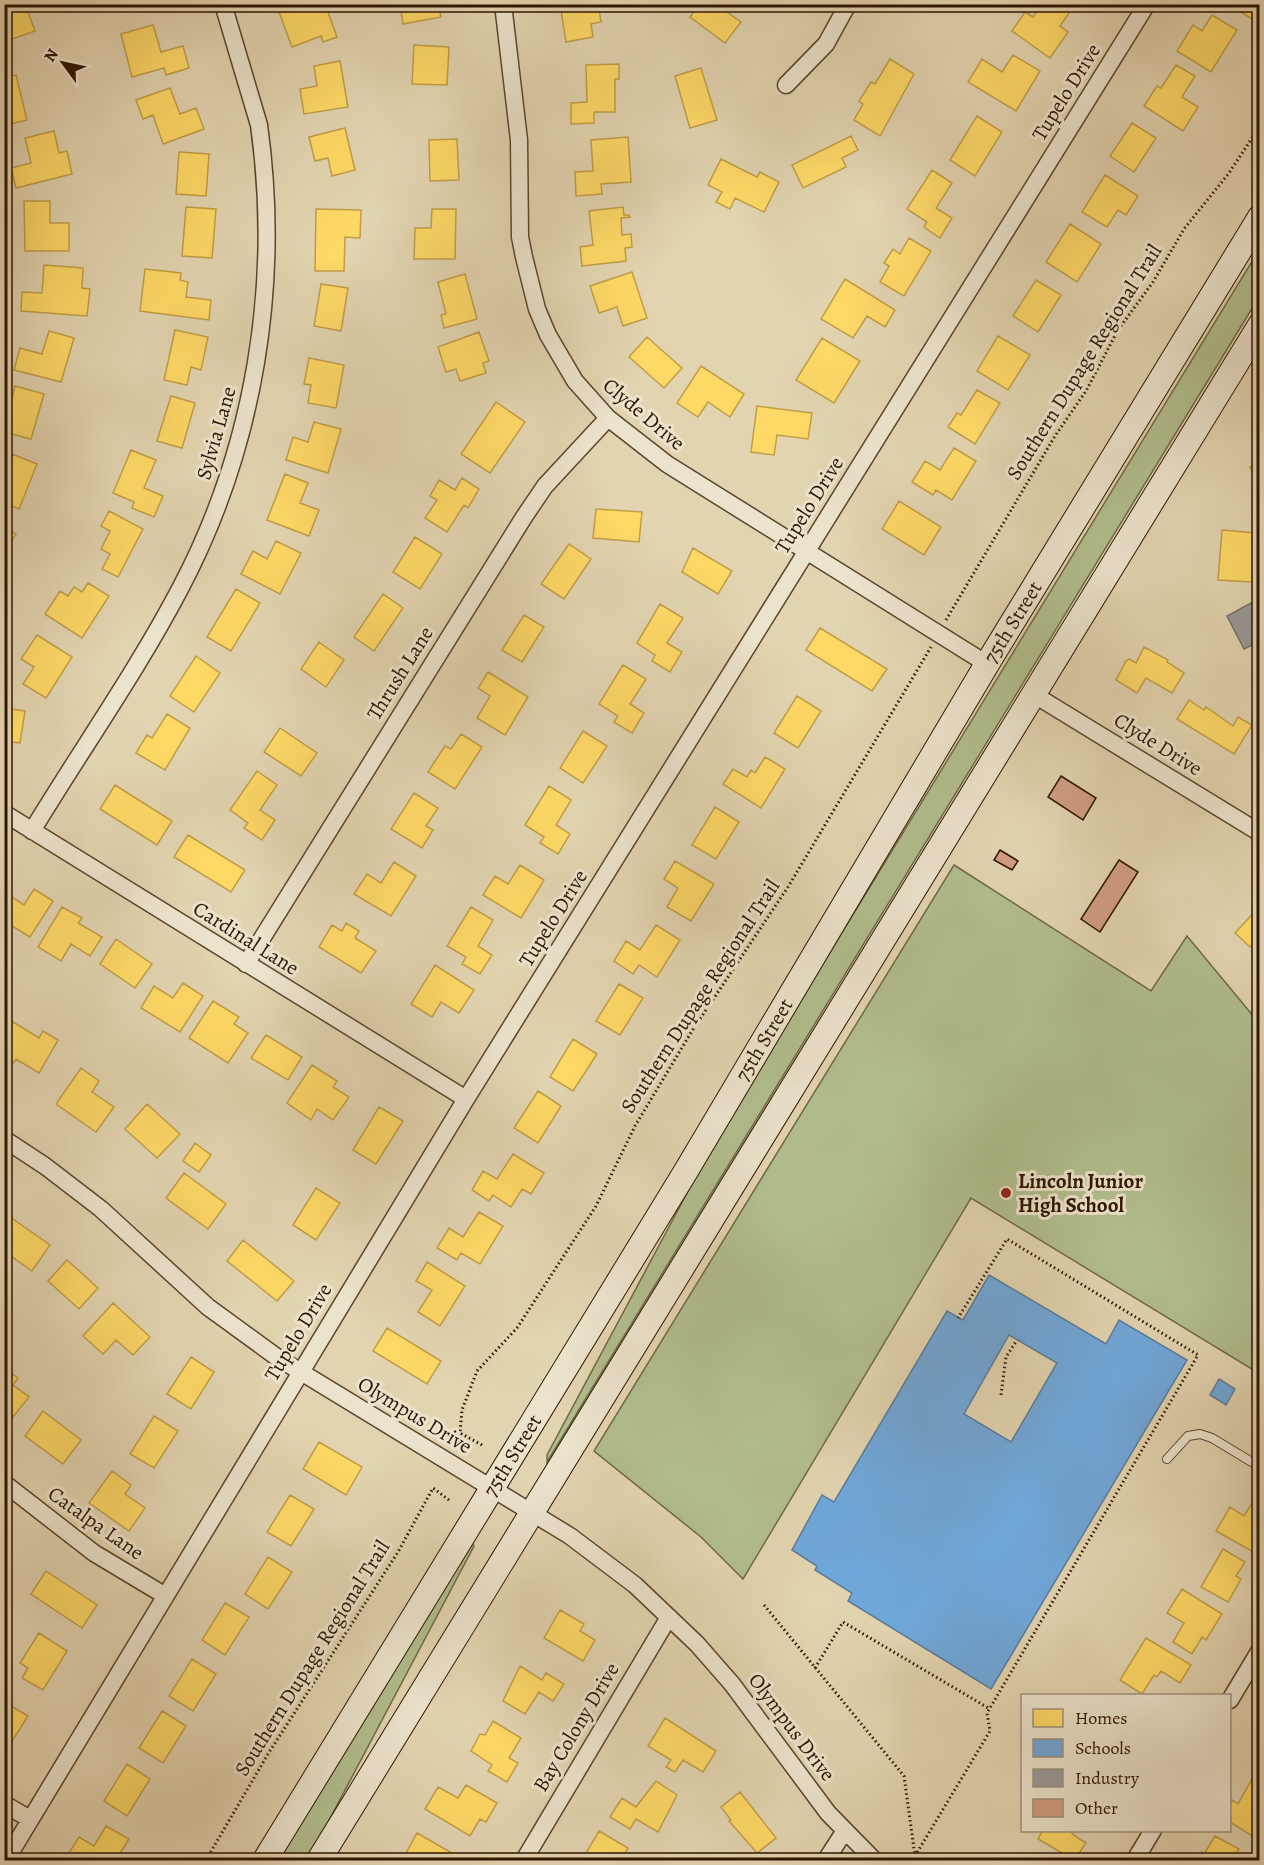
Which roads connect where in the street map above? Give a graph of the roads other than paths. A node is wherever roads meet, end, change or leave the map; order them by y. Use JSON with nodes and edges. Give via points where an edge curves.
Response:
{"nodes":[{"id":1,"x":223,"y":4,"type":"edge"},
{"id":2,"x":503,"y":4,"type":"edge"},
{"id":3,"x":848,"y":4,"type":"edge"},
{"id":4,"x":1147,"y":4,"type":"edge"},
{"id":5,"x":786,"y":85,"type":"dead end"},
{"id":6,"x":1260,"y":217,"type":"edge"},
{"id":7,"x":1260,"y":325,"type":"edge"},
{"id":8,"x":608,"y":418,"type":"junction"},
{"id":9,"x":807,"y":552,"type":"junction"},
{"id":10,"x":987,"y":664,"type":"junction"},
{"id":11,"x":1033,"y":694,"type":"junction"},
{"id":12,"x":4,"y":813,"type":"edge"},
{"id":13,"x":32,"y":831,"type":"junction"},
{"id":14,"x":1260,"y":833,"type":"edge"},
{"id":15,"x":246,"y":964,"type":"junction"},
{"id":16,"x":465,"y":1100,"type":"junction"},
{"id":17,"x":4,"y":1139,"type":"edge"},
{"id":18,"x":300,"y":1372,"type":"junction"},
{"id":19,"x":1167,"y":1459,"type":"dead end"},
{"id":20,"x":1260,"y":1467,"type":"edge"},
{"id":21,"x":4,"y":1483,"type":"edge"},
{"id":22,"x":493,"y":1488,"type":"junction"},
{"id":23,"x":532,"y":1513,"type":"junction"},
{"id":24,"x":164,"y":1595,"type":"junction"},
{"id":25,"x":669,"y":1617,"type":"junction"},
{"id":26,"x":1260,"y":1650,"type":"edge"},
{"id":27,"x":1231,"y":1698,"type":"edge"},
{"id":28,"x":4,"y":1804,"type":"edge"},
{"id":29,"x":30,"y":1819,"type":"junction"},
{"id":30,"x":844,"y":1832,"type":"junction"},
{"id":31,"x":1152,"y":1832,"type":"edge"},
{"id":32,"x":6,"y":1860,"type":"edge"},
{"id":33,"x":265,"y":1860,"type":"edge"},
{"id":34,"x":319,"y":1860,"type":"edge"},
{"id":35,"x":524,"y":1860,"type":"edge"},
{"id":36,"x":826,"y":1860,"type":"edge"},
{"id":37,"x":874,"y":1860,"type":"edge"},
{"id":38,"x":1135,"y":1860,"type":"edge"}],
"edges":[{"from":1,"to":13,"type":"street","name":"Sylvia Lane","via":[[261,143],[265,299],[254,386],[219,500],[181,588]]},
{"from":2,"to":8,"type":"street","name":"Clyde Drive","via":[[519,140],[520,237],[531,287],[561,360]]},
{"from":3,"to":5,"type":"street","via":[[826,44]]},
{"from":4,"to":9,"type":"street","name":"Tupelo Drive"},
{"from":6,"to":10,"type":"main road","name":"75th Street"},
{"from":7,"to":11,"type":"main road"},
{"from":8,"to":9,"type":"street","name":"Clyde Drive","via":[[667,464]]},
{"from":8,"to":15,"type":"street","name":"Thrush Lane","via":[[545,486],[524,517]]},
{"from":9,"to":10,"type":"street","name":"Clyde Drive"},
{"from":9,"to":16,"type":"street","name":"Tupelo Drive"},
{"from":10,"to":22,"type":"main road","name":"75th Street"},
{"from":11,"to":14,"type":"street","name":"Clyde Drive"},
{"from":11,"to":23,"type":"main road"},
{"from":12,"to":13,"type":"street","name":"Cardinal Lane"},
{"from":13,"to":15,"type":"street","name":"Cardinal Lane"},
{"from":15,"to":16,"type":"street","name":"Cardinal Lane"},
{"from":16,"to":18,"type":"street","name":"Tupelo Drive"},
{"from":17,"to":18,"type":"street","name":"Olympus Drive","via":[[101,1209],[226,1321]]},
{"from":18,"to":22,"type":"street","name":"Olympus Drive"},
{"from":18,"to":24,"type":"street","name":"Tupelo Drive"},
{"from":19,"to":20,"type":"lane","via":[[1188,1436],[1200,1434]]},
{"from":21,"to":24,"type":"street","name":"Catalpa Lane","via":[[94,1553]]},
{"from":22,"to":23,"type":"street","name":"Olympus Drive"},
{"from":22,"to":33,"type":"main road","name":"75th Street"},
{"from":23,"to":25,"type":"street","name":"Olympus Drive","via":[[617,1570]]},
{"from":23,"to":34,"type":"main road"},
{"from":24,"to":29,"type":"street","name":"Tupelo Drive"},
{"from":25,"to":30,"type":"street","name":"Olympus Drive","via":[[732,1684]]},
{"from":25,"to":35,"type":"street","name":"Bay Colony Drive"},
{"from":26,"to":27,"type":"street"},
{"from":28,"to":29,"type":"street"},
{"from":29,"to":32,"type":"street","name":"Tupelo Drive"},
{"from":30,"to":36,"type":"street"},
{"from":30,"to":37,"type":"street","name":"Olympus Drive"},
{"from":31,"to":38,"type":"street"}]}
